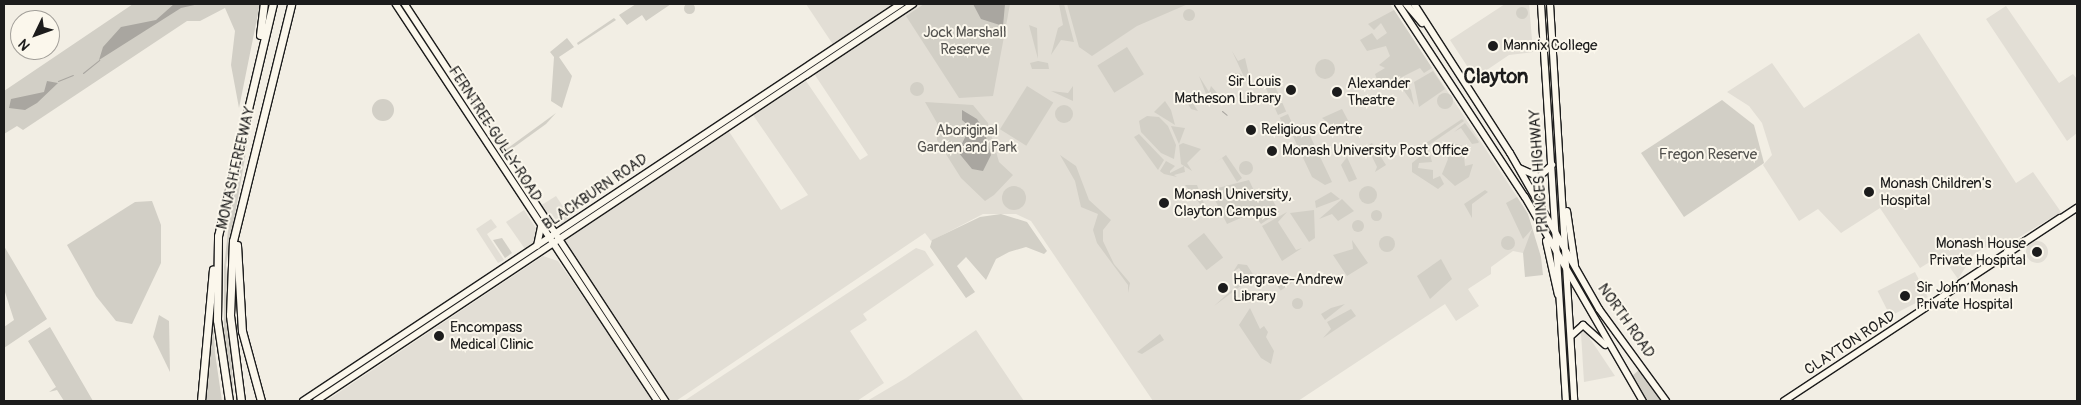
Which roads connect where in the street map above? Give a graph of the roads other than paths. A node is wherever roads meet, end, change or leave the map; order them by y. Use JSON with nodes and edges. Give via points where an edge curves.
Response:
{"nodes":[{"id":1,"x":264,"y":4,"type":"edge"},
{"id":2,"x":273,"y":4,"type":"edge"},
{"id":3,"x":291,"y":4,"type":"edge"},
{"id":4,"x":396,"y":4,"type":"edge"},
{"id":5,"x":405,"y":4,"type":"edge"},
{"id":6,"x":901,"y":4,"type":"edge"},
{"id":7,"x":913,"y":4,"type":"edge"},
{"id":8,"x":1398,"y":4,"type":"edge"},
{"id":9,"x":1406,"y":4,"type":"edge"},
{"id":10,"x":1414,"y":4,"type":"edge"},
{"id":11,"x":1541,"y":4,"type":"edge"},
{"id":12,"x":1550,"y":4,"type":"edge"},
{"id":13,"x":1438,"y":42,"type":"junction"},
{"id":14,"x":258,"y":61,"type":"junction"},
{"id":15,"x":1560,"y":164,"type":"junction"},
{"id":16,"x":1551,"y":165,"type":"junction"},
{"id":17,"x":1519,"y":168,"type":"junction"},
{"id":18,"x":1565,"y":208,"type":"junction"},
{"id":19,"x":2077,"y":208,"type":"edge"},
{"id":20,"x":238,"y":212,"type":"junction"},
{"id":21,"x":546,"y":222,"type":"junction"},
{"id":22,"x":541,"y":227,"type":"junction"},
{"id":23,"x":564,"y":228,"type":"junction"},
{"id":24,"x":1544,"y":231,"type":"junction"},
{"id":25,"x":554,"y":234,"type":"junction"},
{"id":26,"x":1556,"y":234,"type":"junction"},
{"id":27,"x":218,"y":236,"type":"junction"},
{"id":28,"x":548,"y":239,"type":"junction"},
{"id":29,"x":558,"y":240,"type":"junction"},
{"id":30,"x":552,"y":245,"type":"junction"},
{"id":31,"x":537,"y":246,"type":"junction"},
{"id":32,"x":542,"y":252,"type":"junction"},
{"id":33,"x":1567,"y":253,"type":"junction"},
{"id":34,"x":1557,"y":256,"type":"junction"},
{"id":35,"x":561,"y":258,"type":"junction"},
{"id":36,"x":1575,"y":267,"type":"junction"},
{"id":37,"x":1569,"y":277,"type":"junction"},
{"id":38,"x":1561,"y":306,"type":"junction"},
{"id":39,"x":446,"y":307,"type":"junction"},
{"id":40,"x":450,"y":313,"type":"junction"},
{"id":41,"x":1572,"y":335,"type":"junction"},
{"id":42,"x":1611,"y":352,"type":"junction"},
{"id":43,"x":256,"y":386,"type":"junction"},
{"id":44,"x":314,"y":394,"type":"junction"},
{"id":45,"x":201,"y":401,"type":"edge"},
{"id":46,"x":229,"y":401,"type":"edge"},
{"id":47,"x":241,"y":401,"type":"edge"},
{"id":48,"x":261,"y":401,"type":"edge"},
{"id":49,"x":268,"y":401,"type":"edge"},
{"id":50,"x":303,"y":401,"type":"edge"},
{"id":51,"x":317,"y":401,"type":"edge"},
{"id":52,"x":658,"y":401,"type":"edge"},
{"id":53,"x":666,"y":401,"type":"edge"},
{"id":54,"x":1566,"y":401,"type":"edge"},
{"id":55,"x":1574,"y":401,"type":"edge"},
{"id":56,"x":1643,"y":401,"type":"edge"},
{"id":57,"x":1666,"y":401,"type":"edge"},
{"id":58,"x":1784,"y":401,"type":"edge"}],
"edges":[{"from":1,"to":14,"type":"highway"},
{"from":2,"to":14,"type":"highway","name":"MONASH FREEWAY"},
{"from":3,"to":20,"type":"highway","name":"MONASH FREEWAY"},
{"from":4,"to":22,"type":"main road","name":"FERNTREE GULLY ROAD"},
{"from":5,"to":21,"type":"main road","name":"FERNTREE GULLY ROAD"},
{"from":6,"to":23,"type":"main road","name":"BLACKBURN ROAD"},
{"from":7,"to":29,"type":"main road","name":"BLACKBURN ROAD"},
{"from":8,"to":24,"type":"highway"},
{"from":9,"to":13,"type":"highway"},
{"from":10,"to":13,"type":"highway"},
{"from":11,"to":16,"type":"highway","name":"PRINCES HIGHWAY"},
{"from":12,"to":15,"type":"highway","name":"PRINCES HIGHWAY"},
{"from":13,"to":17,"type":"highway","name":"NORTH ROAD"},
{"from":14,"to":27,"type":"highway","name":"MONASH FREEWAY"},
{"from":15,"to":16,"type":"highway"},
{"from":15,"to":18,"type":"highway","name":"PRINCES HIGHWAY"},
{"from":16,"to":17,"type":"highway","via":[[1540,176]]},
{"from":16,"to":26,"type":"highway","name":"PRINCES HIGHWAY"},
{"from":17,"to":26,"type":"highway","name":"NORTH ROAD"},
{"from":18,"to":33,"type":"highway","name":"PRINCES HIGHWAY"},
{"from":18,"to":36,"type":"highway","via":[[1573,227]]},
{"from":19,"to":58,"type":"main road","name":"CLAYTON ROAD"},
{"from":20,"to":43,"type":"highway","via":[[240,317]]},
{"from":20,"to":47,"type":"highway","name":"MONASH FREEWAY","via":[[230,308]]},
{"from":21,"to":23,"type":"main road"},
{"from":21,"to":25,"type":"main road","name":"FERNTREE GULLY ROAD"},
{"from":22,"to":28,"type":"main road","name":"FERNTREE GULLY ROAD"},
{"from":22,"to":31,"type":"main road"},
{"from":23,"to":25,"type":"main road","name":"BLACKBURN ROAD"},
{"from":24,"to":34,"type":"highway","name":"NORTH ROAD"},
{"from":24,"to":38,"type":"highway"},
{"from":25,"to":28,"type":"main road","name":"BLACKBURN ROAD"},
{"from":25,"to":29,"type":"main road","name":"FERNTREE GULLY ROAD"},
{"from":26,"to":33,"type":"highway","name":"NORTH ROAD"},
{"from":26,"to":34,"type":"highway","name":"PRINCES HIGHWAY"},
{"from":27,"to":45,"type":"highway"},
{"from":27,"to":46,"type":"highway","name":"MONASH FREEWAY","via":[[217,320]]},
{"from":28,"to":30,"type":"main road","name":"FERNTREE GULLY ROAD"},
{"from":28,"to":31,"type":"main road","name":"BLACKBURN ROAD"},
{"from":29,"to":30,"type":"main road","name":"BLACKBURN ROAD"},
{"from":29,"to":53,"type":"main road","name":"FERNTREE GULLY ROAD"},
{"from":30,"to":32,"type":"main road","name":"BLACKBURN ROAD"},
{"from":30,"to":35,"type":"main road","name":"FERNTREE GULLY ROAD"},
{"from":31,"to":39,"type":"main road","name":"BLACKBURN ROAD"},
{"from":32,"to":35,"type":"main road"},
{"from":32,"to":40,"type":"main road","name":"BLACKBURN ROAD"},
{"from":33,"to":36,"type":"highway","name":"NORTH ROAD"},
{"from":33,"to":37,"type":"highway","name":"PRINCES HIGHWAY"},
{"from":34,"to":37,"type":"highway","name":"NORTH ROAD"},
{"from":34,"to":38,"type":"highway","name":"PRINCES HIGHWAY"},
{"from":35,"to":52,"type":"main road","name":"FERNTREE GULLY ROAD"},
{"from":36,"to":57,"type":"highway","name":"NORTH ROAD"},
{"from":37,"to":41,"type":"highway","name":"PRINCES HIGHWAY"},
{"from":37,"to":42,"type":"highway","name":"NORTH ROAD"},
{"from":38,"to":54,"type":"highway"},
{"from":39,"to":40,"type":"main road"},
{"from":39,"to":44,"type":"main road","name":"BLACKBURN ROAD"},
{"from":40,"to":51,"type":"main road","name":"BLACKBURN ROAD"},
{"from":41,"to":42,"type":"highway","via":[[1584,325]]},
{"from":41,"to":55,"type":"highway","name":"PRINCES HIGHWAY"},
{"from":42,"to":56,"type":"highway","name":"NORTH ROAD"},
{"from":43,"to":48,"type":"highway"},
{"from":43,"to":49,"type":"highway"},
{"from":44,"to":50,"type":"main road","name":"BLACKBURN ROAD"},
{"from":44,"to":51,"type":"main road"}]}
